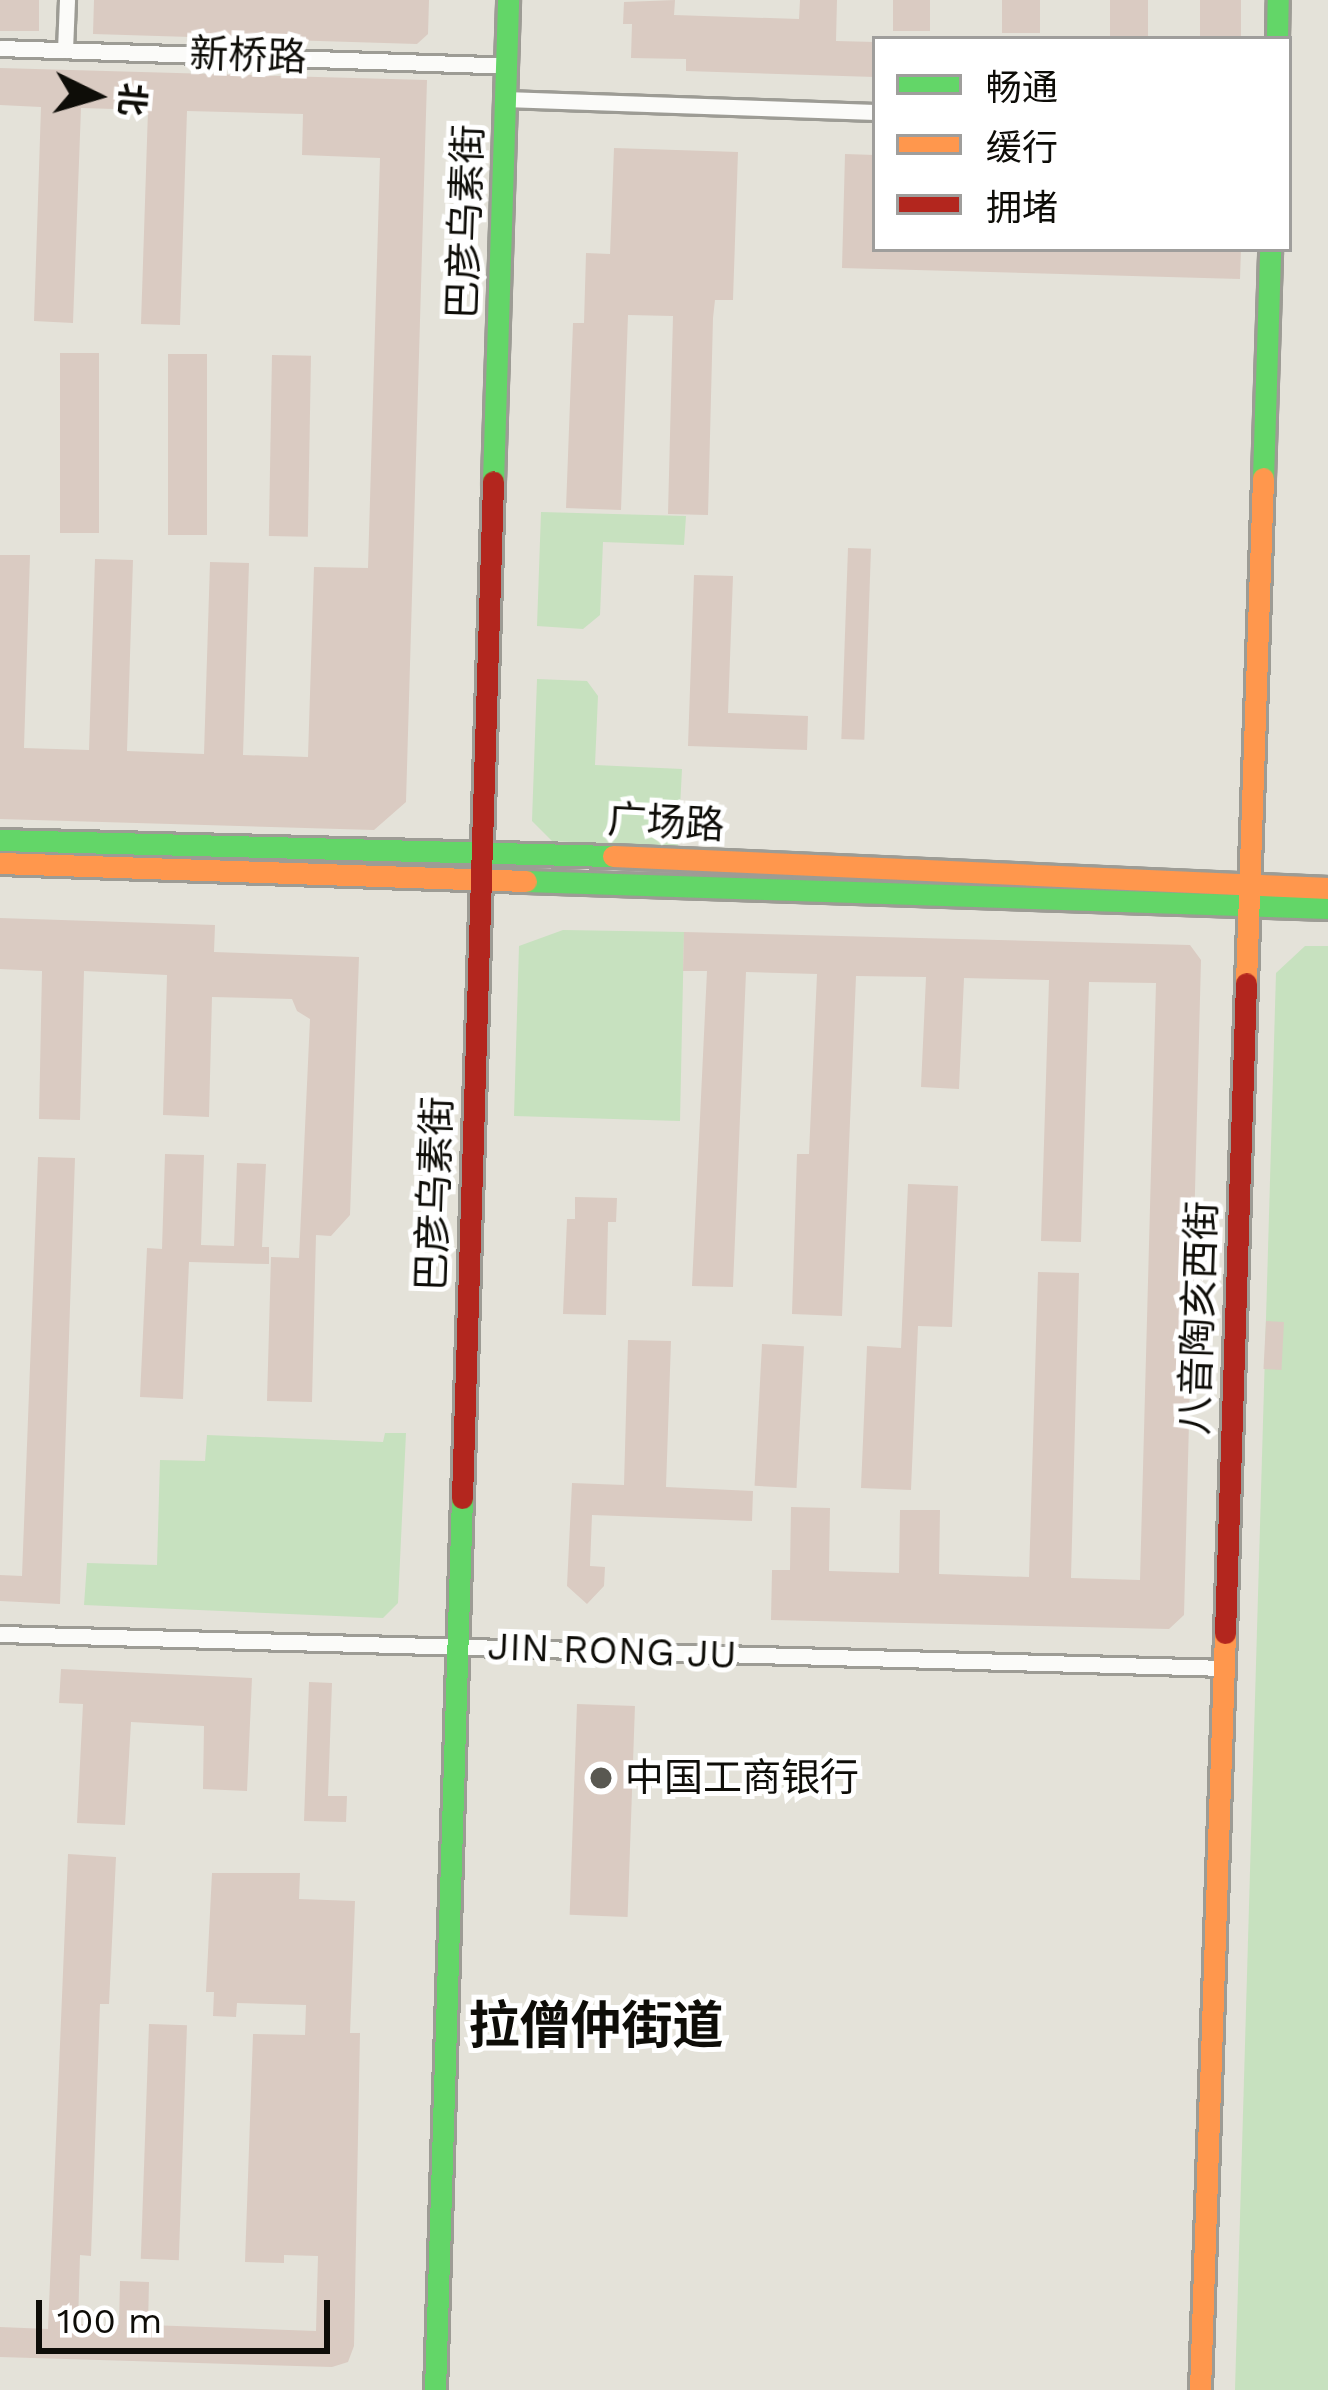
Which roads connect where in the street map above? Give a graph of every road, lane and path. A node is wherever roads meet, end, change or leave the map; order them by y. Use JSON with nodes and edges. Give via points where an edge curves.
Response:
{"nodes":[{"id":1,"x":67,"y":0,"type":"edge"},
{"id":2,"x":498,"y":0,"type":"edge"},
{"id":3,"x":508,"y":0,"type":"edge"},
{"id":4,"x":1278,"y":0,"type":"edge"},
{"id":5,"x":1277,"y":36,"type":"edge"},
{"id":6,"x":0,"y":48,"type":"edge"},
{"id":7,"x":65,"y":50,"type":"junction"},
{"id":8,"x":496,"y":65,"type":"junction"},
{"id":9,"x":506,"y":99,"type":"junction"},
{"id":10,"x":872,"y":112,"type":"edge"},
{"id":11,"x":1270,"y":252,"type":"edge"},
{"id":12,"x":0,"y":840,"type":"edge"},
{"id":13,"x":477,"y":850,"type":"junction"},
{"id":14,"x":0,"y":863,"type":"edge"},
{"id":15,"x":476,"y":878,"type":"junction"},
{"id":16,"x":1328,"y":887,"type":"edge"},
{"id":17,"x":1249,"y":896,"type":"junction"},
{"id":18,"x":1328,"y":908,"type":"edge"},
{"id":19,"x":0,"y":1634,"type":"edge"},
{"id":20,"x":452,"y":1646,"type":"junction"},
{"id":21,"x":1224,"y":1668,"type":"junction"},
{"id":22,"x":424,"y":2390,"type":"edge"},
{"id":23,"x":435,"y":2390,"type":"edge"},
{"id":24,"x":1200,"y":2390,"type":"edge"}],
"edges":[{"from":1,"to":7,"type":"street"},
{"from":2,"to":8,"type":"street","name":"巴彦乌素街"},
{"from":3,"to":9,"type":"street","name":"巴彦乌素街"},
{"from":4,"to":5,"type":"street"},
{"from":6,"to":7,"type":"street","name":"新桥路"},
{"from":7,"to":8,"type":"street","name":"新桥路"},
{"from":8,"to":13,"type":"street","name":"巴彦乌素街"},
{"from":9,"to":10,"type":"street"},
{"from":9,"to":13,"type":"street","name":"巴彦乌素街"},
{"from":11,"to":17,"type":"street","name":"八音陶亥西街"},
{"from":12,"to":13,"type":"street","name":"广场路"},
{"from":13,"to":15,"type":"street","name":"巴彦乌素街"},
{"from":13,"to":17,"type":"street","name":"广场路"},
{"from":14,"to":15,"type":"street","name":"广场路"},
{"from":15,"to":17,"type":"street","name":"广场路"},
{"from":15,"to":20,"type":"street","name":"巴彦乌素街"},
{"from":16,"to":17,"type":"street","name":"广场路"},
{"from":17,"to":18,"type":"street","name":"广场路"},
{"from":17,"to":21,"type":"street","name":"八音陶亥西街"},
{"from":19,"to":20,"type":"street","name":"JIN RONG JU"},
{"from":20,"to":21,"type":"street","name":"JIN RONG JU"},
{"from":20,"to":22,"type":"street","name":"巴彦乌素街"},
{"from":20,"to":23,"type":"street","name":"巴彦乌素街"},
{"from":21,"to":24,"type":"street","name":"八音陶亥西街"}]}
